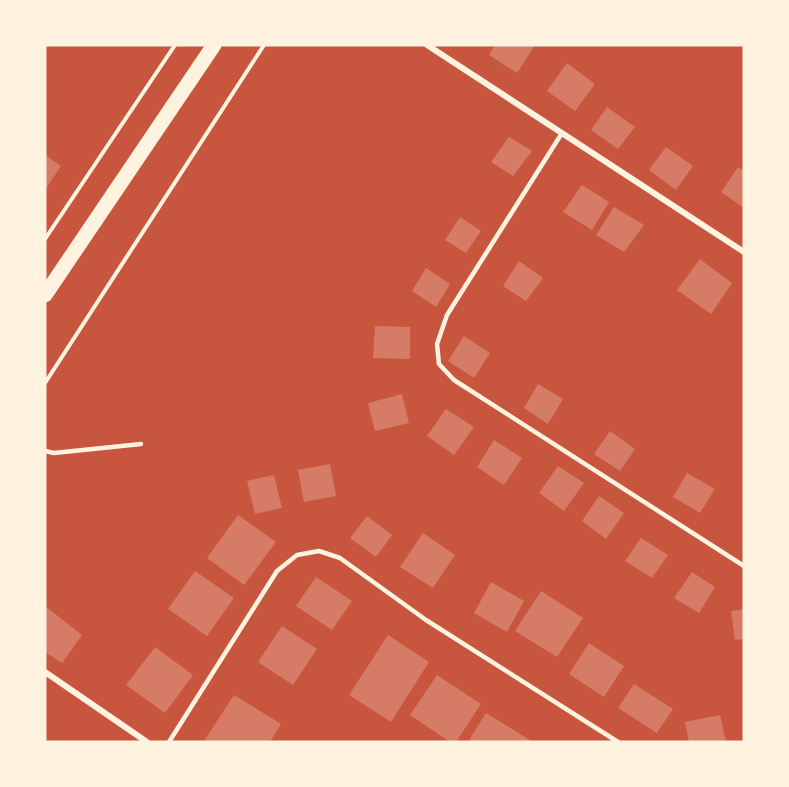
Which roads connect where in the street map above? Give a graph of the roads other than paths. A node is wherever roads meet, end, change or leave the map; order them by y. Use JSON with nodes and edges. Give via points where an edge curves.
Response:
{"nodes":[{"id":1,"x":214,"y":45,"type":"edge"},
{"id":2,"x":427,"y":45,"type":"edge"},
{"id":3,"x":562,"y":133,"type":"junction"},
{"id":4,"x":744,"y":252,"type":"edge"},
{"id":5,"x":45,"y":295,"type":"edge"},
{"id":6,"x":141,"y":444,"type":"dead end"},
{"id":7,"x":45,"y":451,"type":"edge"},
{"id":8,"x":744,"y":566,"type":"edge"},
{"id":9,"x":45,"y":672,"type":"edge"},
{"id":10,"x":147,"y":742,"type":"edge"},
{"id":11,"x":169,"y":742,"type":"edge"},
{"id":12,"x":618,"y":742,"type":"edge"}],
"edges":[{"from":1,"to":5,"type":"main road"},
{"from":2,"to":3,"type":"street"},
{"from":3,"to":4,"type":"street"},
{"from":3,"to":8,"type":"lane","via":[[447,315],[437,344],[439,364],[454,380]]},
{"from":6,"to":7,"type":"lane"},
{"from":9,"to":10,"type":"street"},
{"from":11,"to":12,"type":"lane","via":[[277,571],[297,555],[319,551],[340,558],[426,620]]}]}
